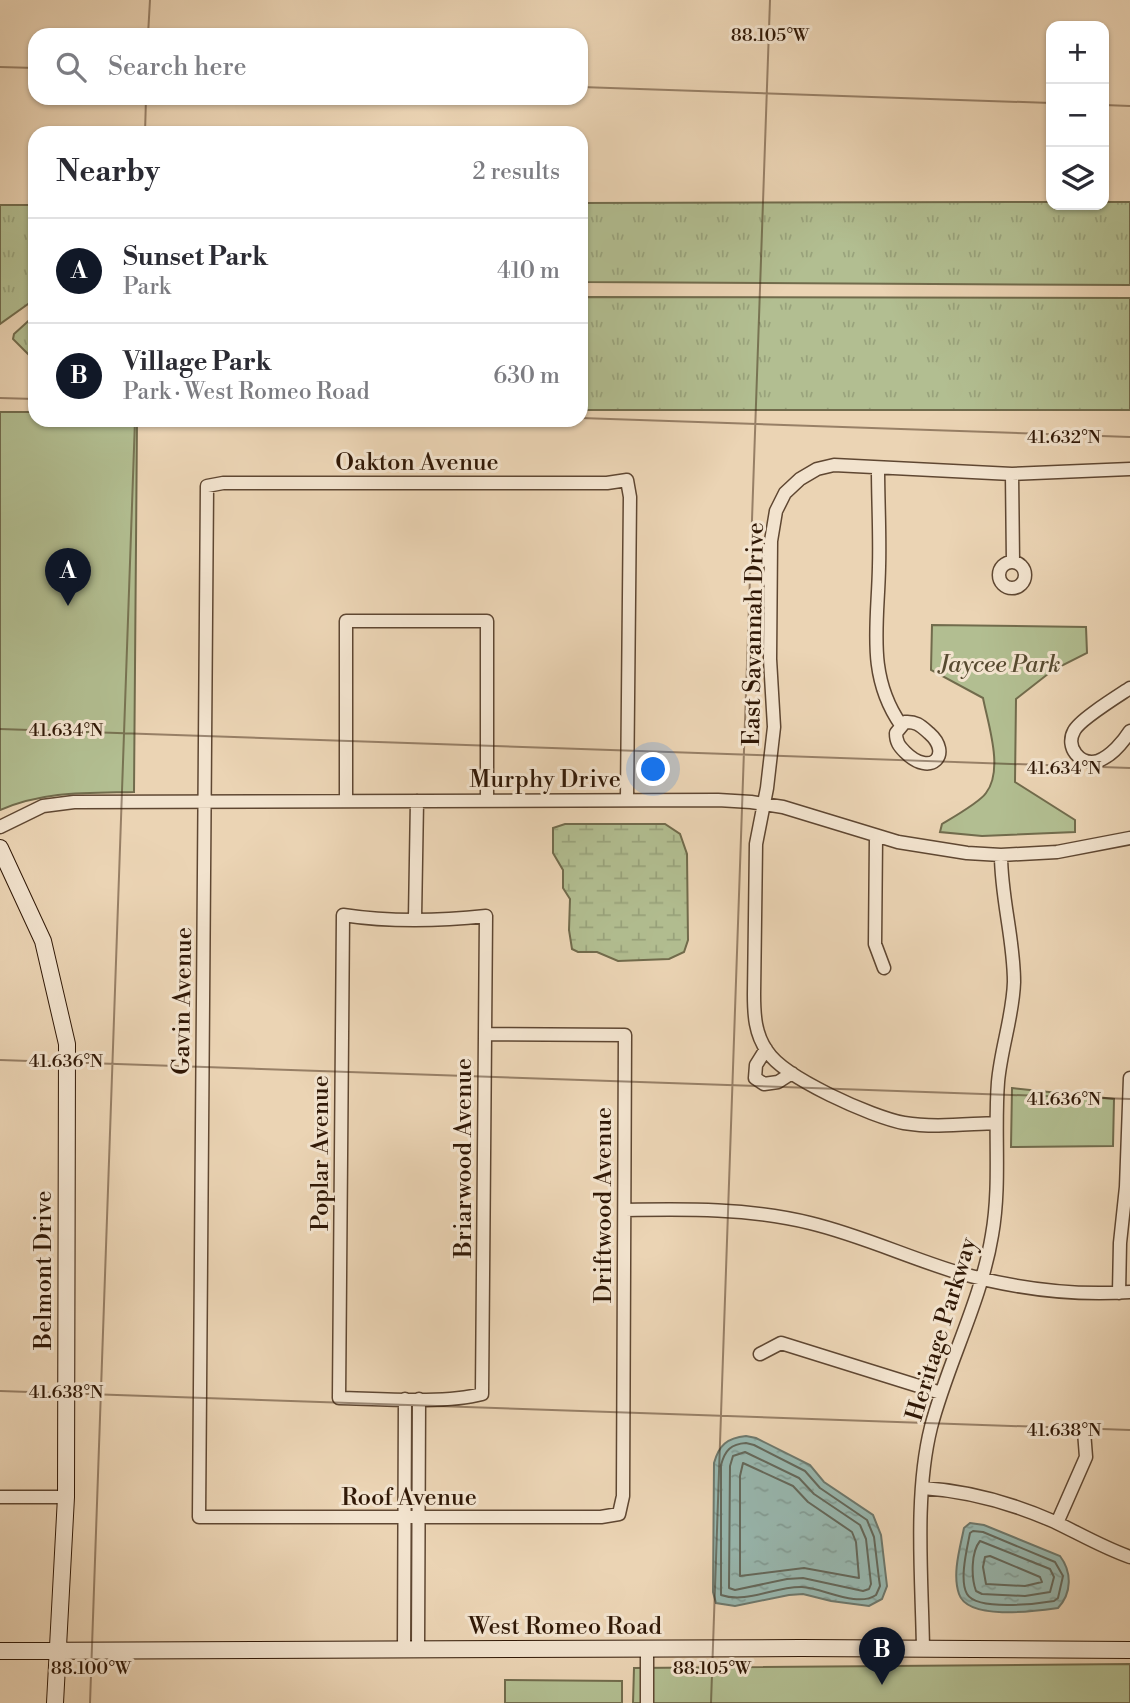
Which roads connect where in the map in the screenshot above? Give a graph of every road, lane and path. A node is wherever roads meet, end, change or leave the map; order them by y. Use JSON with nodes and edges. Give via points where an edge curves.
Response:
{"nodes":[{"id":1,"x":878,"y":468,"type":"junction"},
{"id":2,"x":1130,"y":470,"type":"edge"},
{"id":3,"x":1012,"y":474,"type":"junction"},
{"id":4,"x":207,"y":486,"type":"joint"},
{"id":5,"x":1013,"y":562,"type":"dead end"},
{"id":6,"x":1130,"y":688,"type":"edge"},
{"id":7,"x":901,"y":725,"type":"dead end"},
{"id":8,"x":1130,"y":731,"type":"edge"},
{"id":9,"x":487,"y":799,"type":"junction"},
{"id":10,"x":627,"y":799,"type":"junction"},
{"id":11,"x":346,"y":801,"type":"junction"},
{"id":12,"x":417,"y":801,"type":"junction"},
{"id":13,"x":205,"y":802,"type":"junction"},
{"id":14,"x":764,"y":803,"type":"junction"},
{"id":15,"x":0,"y":827,"type":"edge"},
{"id":16,"x":876,"y":837,"type":"junction"},
{"id":17,"x":1130,"y":838,"type":"edge"},
{"id":18,"x":0,"y":849,"type":"edge"},
{"id":19,"x":1001,"y":855,"type":"junction"},
{"id":20,"x":415,"y":918,"type":"junction"},
{"id":21,"x":884,"y":968,"type":"dead end"},
{"id":22,"x":485,"y":1034,"type":"junction"},
{"id":23,"x":766,"y":1049,"type":"junction"},
{"id":24,"x":792,"y":1073,"type":"junction"},
{"id":25,"x":1130,"y":1078,"type":"edge"},
{"id":26,"x":996,"y":1123,"type":"junction"},
{"id":27,"x":1129,"y":1132,"type":"edge"},
{"id":28,"x":625,"y":1210,"type":"junction"},
{"id":29,"x":983,"y":1278,"type":"junction"},
{"id":30,"x":1124,"y":1292,"type":"edge"},
{"id":31,"x":760,"y":1354,"type":"dead end"},
{"id":32,"x":941,"y":1393,"type":"junction"},
{"id":33,"x":405,"y":1399,"type":"junction"},
{"id":34,"x":419,"y":1399,"type":"junction"},
{"id":35,"x":1084,"y":1431,"type":"dead end"},
{"id":36,"x":923,"y":1488,"type":"junction"},
{"id":37,"x":0,"y":1497,"type":"edge"},
{"id":38,"x":66,"y":1497,"type":"junction"},
{"id":39,"x":620,"y":1514,"type":"joint"},
{"id":40,"x":199,"y":1517,"type":"joint"},
{"id":41,"x":405,"y":1518,"type":"junction"},
{"id":42,"x":419,"y":1518,"type":"junction"},
{"id":43,"x":1057,"y":1523,"type":"junction"},
{"id":44,"x":1130,"y":1557,"type":"edge"},
{"id":45,"x":647,"y":1649,"type":"junction"},
{"id":46,"x":411,"y":1650,"type":"junction"},
{"id":47,"x":923,"y":1650,"type":"junction"},
{"id":48,"x":1130,"y":1650,"type":"edge"},
{"id":49,"x":0,"y":1651,"type":"edge"},
{"id":50,"x":58,"y":1651,"type":"junction"},
{"id":51,"x":55,"y":1703,"type":"edge"},
{"id":52,"x":647,"y":1703,"type":"edge"}],
"edges":[{"from":1,"to":3,"type":"street","name":"East Savannah Drive"},
{"from":1,"to":7,"type":"street","via":[[877,670]]},
{"from":1,"to":14,"type":"street","name":"East Savannah Drive","via":[[834,465],[817,469],[785,493],[776,511],[770,659],[774,727]]},
{"from":2,"to":3,"type":"street","name":"East Savannah Drive"},
{"from":3,"to":5,"type":"street"},
{"from":4,"to":10,"type":"street","name":"Oakton Avenue","via":[[627,480]]},
{"from":4,"to":13,"type":"street","name":"Gavin Avenue"},
{"from":6,"to":8,"type":"street","via":[[1076,727],[1071,746],[1078,757],[1097,761],[1123,743]]},
{"from":9,"to":10,"type":"street","name":"Murphy Drive"},
{"from":9,"to":11,"type":"street","via":[[487,621],[346,621]]},
{"from":9,"to":12,"type":"street","name":"Murphy Drive"},
{"from":10,"to":14,"type":"street","name":"Murphy Drive"},
{"from":11,"to":12,"type":"street","name":"Murphy Drive"},
{"from":11,"to":13,"type":"street","name":"Murphy Drive"},
{"from":12,"to":20,"type":"street"},
{"from":13,"to":15,"type":"street","name":"Murphy Drive","via":[[74,802],[43,806]]},
{"from":13,"to":40,"type":"street","name":"Gavin Avenue"},
{"from":14,"to":16,"type":"street","name":"Murphy Drive"},
{"from":14,"to":23,"type":"street","name":"East Savannah Drive","via":[[756,844],[754,995],[756,1025]]},
{"from":16,"to":19,"type":"street","name":"Murphy Drive"},
{"from":16,"to":21,"type":"street","via":[[875,944]]},
{"from":17,"to":19,"type":"street","name":"Murphy Drive","via":[[1057,852]]},
{"from":18,"to":38,"type":"main road","name":"Belmont Drive","via":[[43,941],[67,1044]]},
{"from":19,"to":26,"type":"street","name":"Heritage Parkway","via":[[1014,982]]},
{"from":20,"to":22,"type":"street","name":"Briarwood Avenue","via":[[486,916]]},
{"from":20,"to":33,"type":"street","name":"Poplar Avenue","via":[[343,915],[339,1398]]},
{"from":22,"to":28,"type":"street","name":"Driftwood Avenue","via":[[625,1035]]},
{"from":22,"to":34,"type":"street","name":"Briarwood Avenue","via":[[482,1394]]},
{"from":23,"to":24,"type":"street"},
{"from":23,"to":24,"type":"street","via":[[755,1077],[764,1084],[778,1083]]},
{"from":24,"to":26,"type":"street","via":[[889,1119],[918,1124]]},
{"from":25,"to":27,"type":"street"},
{"from":26,"to":29,"type":"street","name":"Heritage Parkway","via":[[996,1204]]},
{"from":27,"to":30,"type":"street","via":[[1119,1243]]},
{"from":28,"to":29,"type":"street","via":[[715,1210],[779,1216]]},
{"from":28,"to":39,"type":"street","name":"Driftwood Avenue"},
{"from":29,"to":30,"type":"street","via":[[1052,1290]]},
{"from":29,"to":32,"type":"street","name":"Heritage Parkway"},
{"from":31,"to":32,"type":"street","via":[[781,1343]]},
{"from":32,"to":36,"type":"street","name":"Heritage Parkway"},
{"from":33,"to":34,"type":"street","name":"Briarwood Avenue"},
{"from":33,"to":41,"type":"street"},
{"from":34,"to":42,"type":"street"},
{"from":35,"to":43,"type":"street","via":[[1086,1457]]},
{"from":36,"to":43,"type":"street","via":[[976,1494]]},
{"from":36,"to":47,"type":"street","name":"Heritage Parkway"},
{"from":37,"to":38,"type":"street"},
{"from":38,"to":50,"type":"main road","name":"Belmont Drive"},
{"from":39,"to":42,"type":"street","name":"Roof Avenue"},
{"from":40,"to":41,"type":"street","name":"Roof Avenue"},
{"from":41,"to":42,"type":"street","name":"Roof Avenue"},
{"from":41,"to":46,"type":"street"},
{"from":42,"to":46,"type":"street"},
{"from":43,"to":44,"type":"street"},
{"from":45,"to":46,"type":"main road","name":"West Romeo Road"},
{"from":45,"to":47,"type":"main road","name":"West Romeo Road"},
{"from":45,"to":52,"type":"street"},
{"from":46,"to":50,"type":"main road","name":"West Romeo Road"},
{"from":47,"to":48,"type":"main road","name":"West Romeo Road"},
{"from":49,"to":50,"type":"main road","name":"West Romeo Road"},
{"from":50,"to":51,"type":"main road","name":"Belmont Drive"}]}
